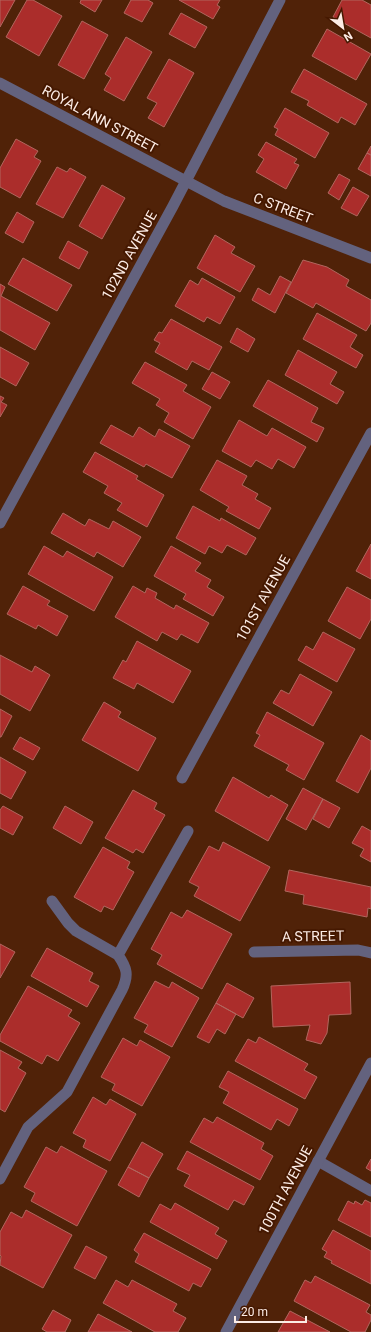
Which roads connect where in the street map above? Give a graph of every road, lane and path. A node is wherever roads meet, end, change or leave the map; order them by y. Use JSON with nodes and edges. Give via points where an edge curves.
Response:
{"nodes":[{"id":1,"x":280,"y":0,"type":"edge"},
{"id":2,"x":0,"y":83,"type":"edge"},
{"id":3,"x":186,"y":181,"type":"junction"},
{"id":4,"x":371,"y":258,"type":"edge"},
{"id":5,"x":371,"y":433,"type":"edge"},
{"id":6,"x":0,"y":523,"type":"edge"},
{"id":7,"x":182,"y":778,"type":"dead end"},
{"id":8,"x":188,"y":831,"type":"dead end"},
{"id":9,"x":52,"y":901,"type":"dead end"},
{"id":10,"x":254,"y":952,"type":"dead end"},
{"id":11,"x":371,"y":953,"type":"edge"},
{"id":12,"x":118,"y":955,"type":"junction"},
{"id":13,"x":371,"y":1063,"type":"edge"},
{"id":14,"x":318,"y":1161,"type":"junction"},
{"id":15,"x":0,"y":1179,"type":"edge"},
{"id":16,"x":371,"y":1191,"type":"edge"},
{"id":17,"x":226,"y":1332,"type":"edge"}],
"edges":[{"from":1,"to":3,"type":"street","name":"102ND AVENUE"},
{"from":2,"to":3,"type":"street","name":"ROYAL ANN STREET"},
{"from":3,"to":4,"type":"street","name":"C STREET","via":[[224,201]]},
{"from":3,"to":6,"type":"street","name":"102ND AVENUE"},
{"from":5,"to":7,"type":"street","name":"101ST AVENUE"},
{"from":8,"to":12,"type":"street"},
{"from":9,"to":12,"type":"street","via":[[76,931]]},
{"from":10,"to":11,"type":"street","name":"A STREET","via":[[358,950]]},
{"from":12,"to":15,"type":"street","via":[[127,971],[122,990],[67,1092],[28,1127]]},
{"from":13,"to":14,"type":"street","name":"100TH AVENUE"},
{"from":14,"to":16,"type":"street"},
{"from":14,"to":17,"type":"street","name":"100TH AVENUE"}]}
